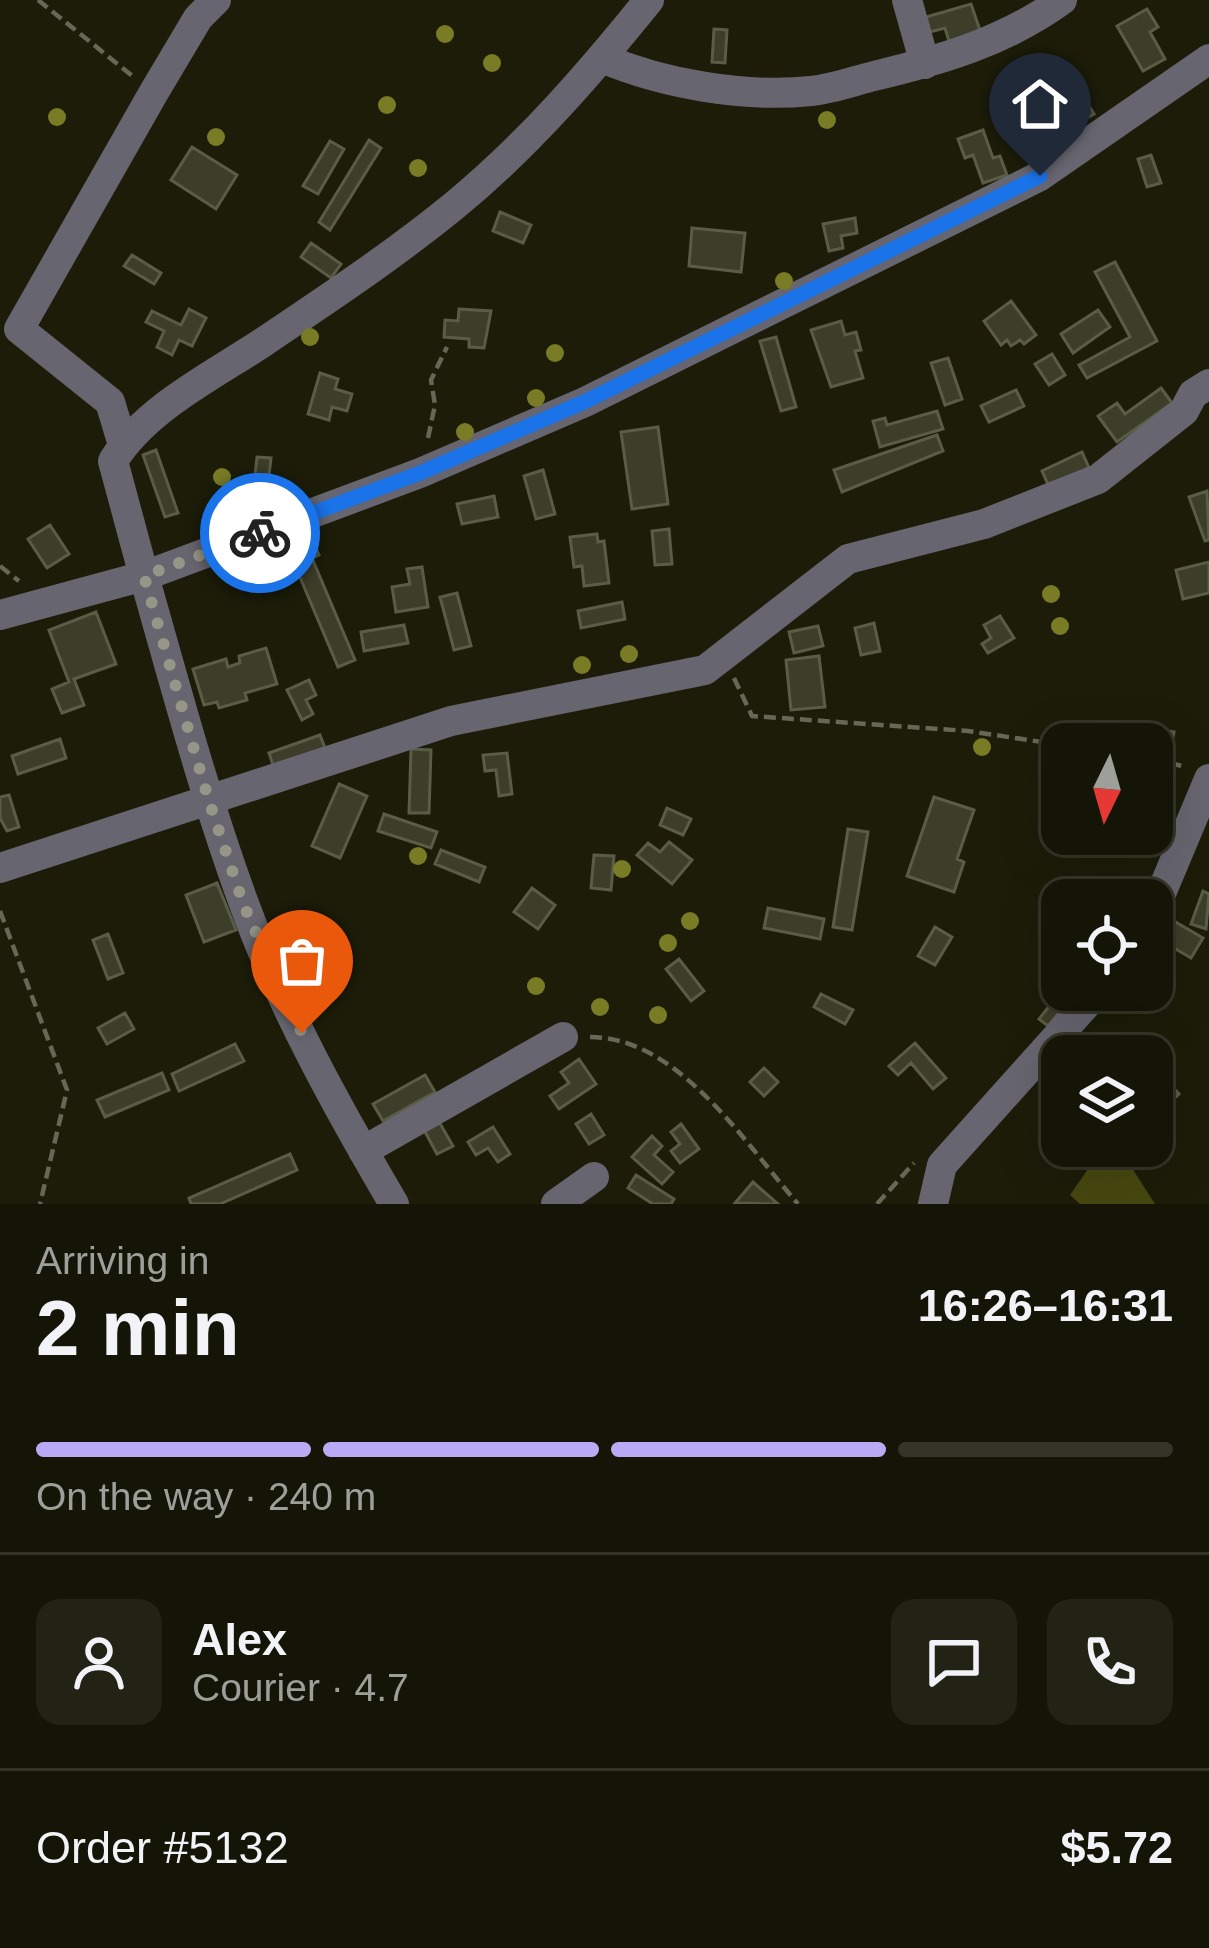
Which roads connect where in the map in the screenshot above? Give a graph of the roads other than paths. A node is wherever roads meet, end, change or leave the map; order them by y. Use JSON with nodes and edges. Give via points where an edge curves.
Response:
{"nodes":[{"id":1,"x":216,"y":0,"type":"edge"},
{"id":2,"x":649,"y":0,"type":"edge"},
{"id":3,"x":908,"y":0,"type":"edge"},
{"id":4,"x":1062,"y":0,"type":"edge"},
{"id":5,"x":602,"y":58,"type":"junction"},
{"id":6,"x":1209,"y":59,"type":"edge"},
{"id":7,"x":925,"y":64,"type":"junction"},
{"id":8,"x":9,"y":321,"type":"edge"},
{"id":9,"x":1209,"y":384,"type":"edge"},
{"id":10,"x":124,"y":445,"type":"junction"},
{"id":11,"x":144,"y":576,"type":"junction"},
{"id":12,"x":0,"y":615,"type":"edge"},
{"id":13,"x":1200,"y":773,"type":"edge"},
{"id":14,"x":209,"y":801,"type":"junction"},
{"id":15,"x":0,"y":868,"type":"edge"},
{"id":16,"x":1164,"y":879,"type":"edge"},
{"id":17,"x":1080,"y":1011,"type":"edge"},
{"id":18,"x":563,"y":1037,"type":"road end"},
{"id":19,"x":363,"y":1150,"type":"junction"},
{"id":20,"x":594,"y":1177,"type":"dead end"},
{"id":21,"x":394,"y":1204,"type":"edge"},
{"id":22,"x":556,"y":1204,"type":"edge"},
{"id":23,"x":933,"y":1204,"type":"edge"}],
"edges":[{"from":1,"to":8,"type":"street"},
{"from":2,"to":5,"type":"street"},
{"from":3,"to":7,"type":"street"},
{"from":4,"to":7,"type":"street","via":[[986,44]]},
{"from":5,"to":7,"type":"street","via":[[706,88],[790,91]]},
{"from":5,"to":10,"type":"street","via":[[456,204]]},
{"from":6,"to":11,"type":"street","via":[[1040,176],[584,402]]},
{"from":8,"to":10,"type":"street","via":[[110,402]]},
{"from":9,"to":14,"type":"street","via":[[1098,479],[984,524],[848,559],[705,670],[452,721]]},
{"from":10,"to":11,"type":"street","via":[[113,461]]},
{"from":11,"to":12,"type":"street"},
{"from":11,"to":14,"type":"street"},
{"from":13,"to":16,"type":"street"},
{"from":14,"to":15,"type":"street"},
{"from":14,"to":19,"type":"street","via":[[244,906]]},
{"from":17,"to":23,"type":"street","via":[[942,1165]]},
{"from":18,"to":19,"type":"street"},
{"from":19,"to":21,"type":"street"},
{"from":20,"to":22,"type":"street"}]}
